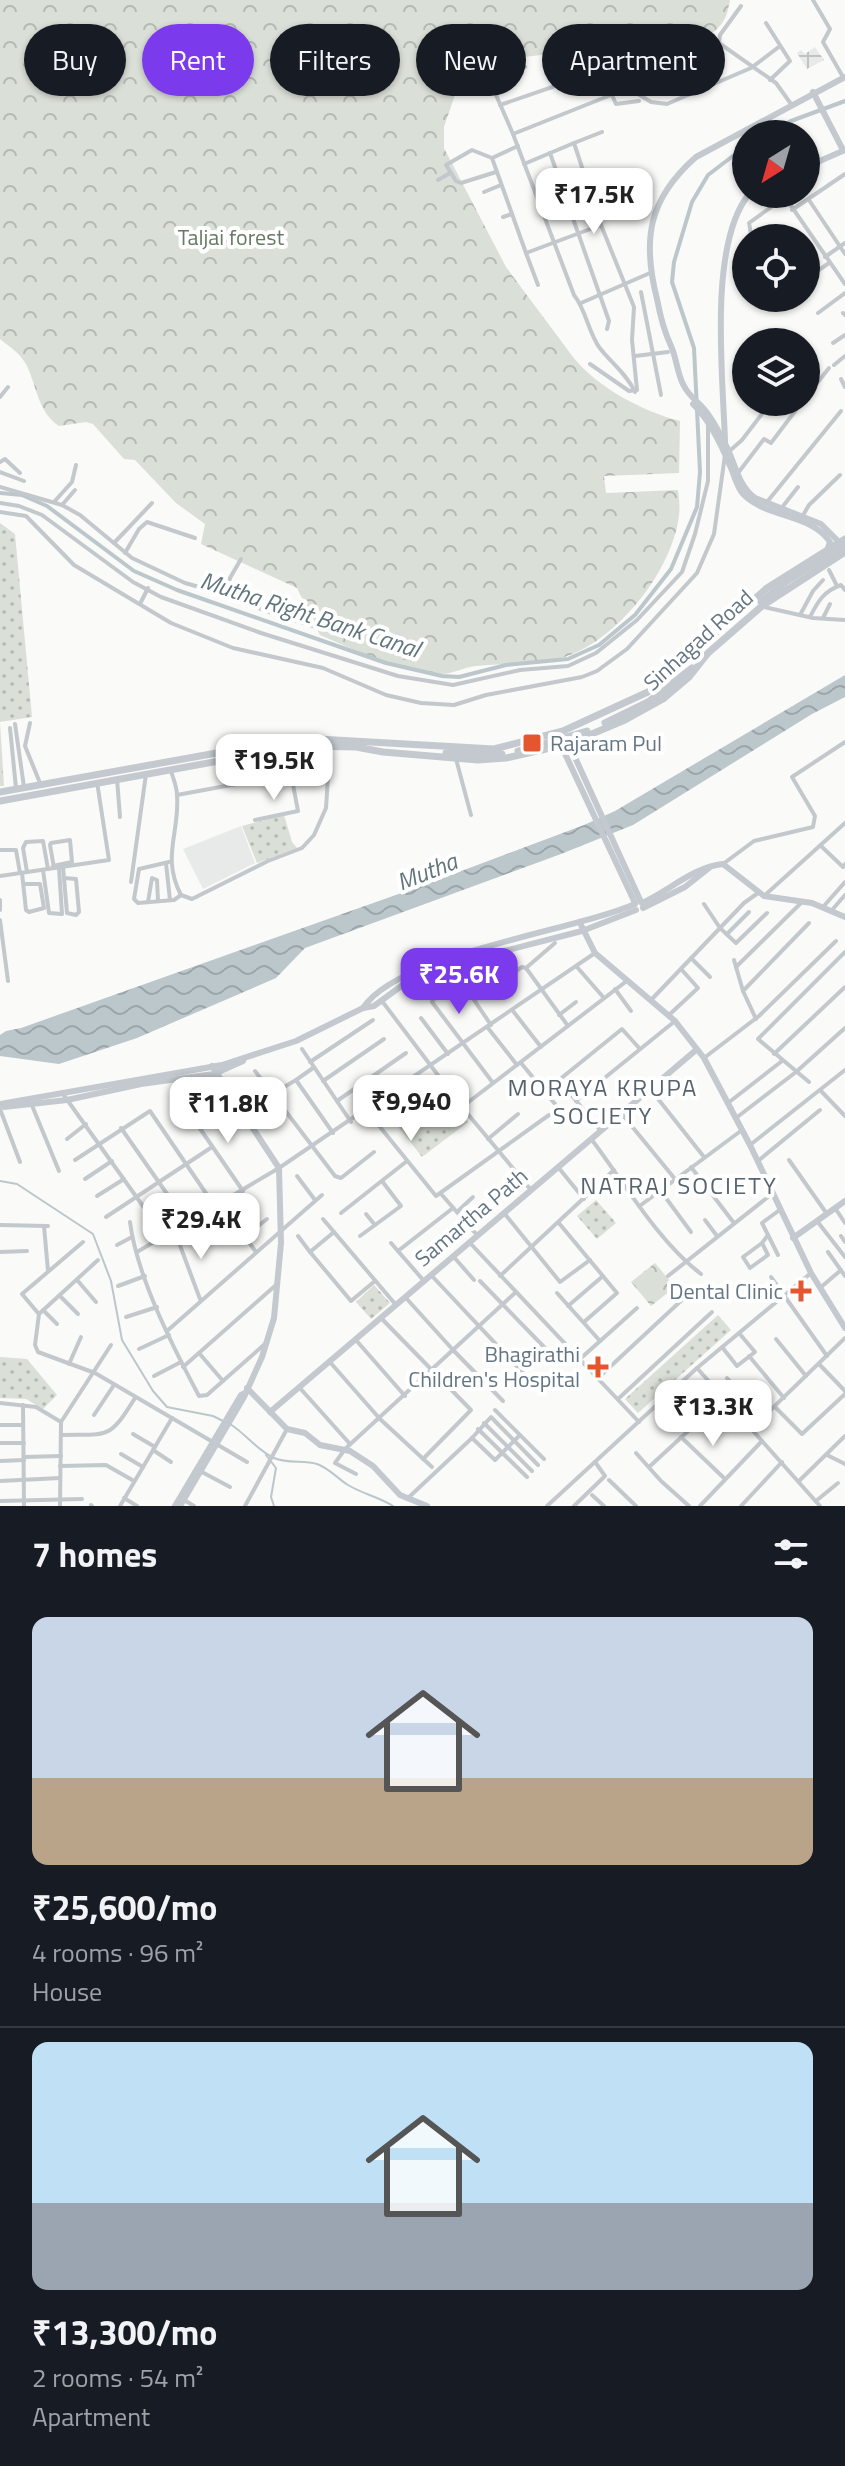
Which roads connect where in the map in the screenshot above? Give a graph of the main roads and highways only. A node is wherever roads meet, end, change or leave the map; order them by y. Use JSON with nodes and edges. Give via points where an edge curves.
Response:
{"nodes":[{"id":1,"x":843,"y":542,"type":"edge"},
{"id":2,"x":845,"y":552,"type":"edge"},
{"id":3,"x":708,"y":653,"type":"junction"},
{"id":4,"x":678,"y":668,"type":"junction"},
{"id":5,"x":253,"y":750,"type":"junction"},
{"id":6,"x":454,"y":756,"type":"junction"},
{"id":7,"x":0,"y":792,"type":"edge"},
{"id":8,"x":0,"y":801,"type":"edge"}],
"edges":[{"from":1,"to":4,"type":"main road"},
{"from":1,"to":4,"type":"main road","name":"Sinhagad Road","via":[[767,588]]},
{"from":2,"to":3,"type":"main road","name":"Sinhagad Road","via":[[762,606]]},
{"from":3,"to":6,"type":"main road","via":[[648,702],[583,733],[506,753]]},
{"from":3,"to":6,"type":"main road","name":"Sinhagad Road","via":[[663,699],[565,745],[492,760]]},
{"from":4,"to":5,"type":"main road","name":"Sinhagad Road","via":[[650,691],[560,732],[494,749],[300,738]]},
{"from":5,"to":6,"type":"main road","name":"Sinhagad Road","via":[[330,746]]},
{"from":5,"to":7,"type":"main road","name":"Sinhagad Road"},
{"from":5,"to":8,"type":"main road","name":"Sinhagad Road"}]}
